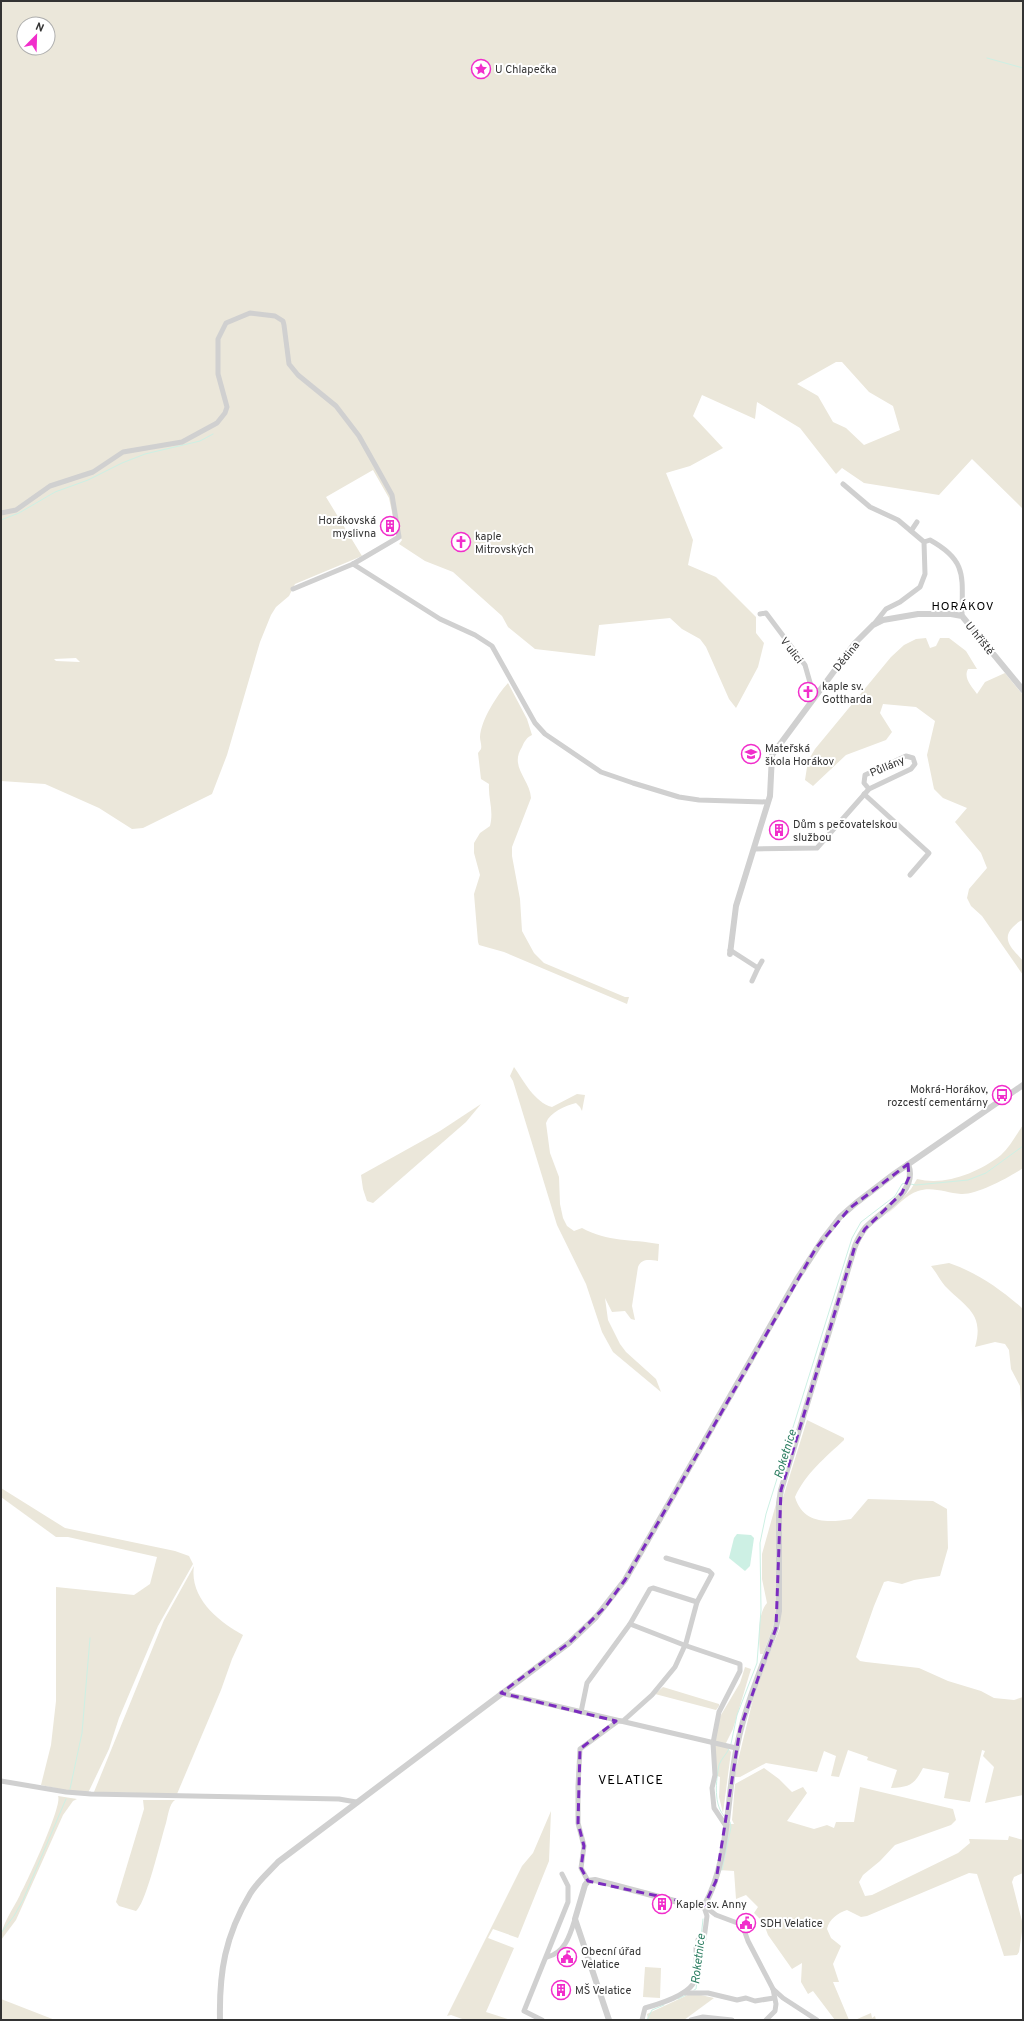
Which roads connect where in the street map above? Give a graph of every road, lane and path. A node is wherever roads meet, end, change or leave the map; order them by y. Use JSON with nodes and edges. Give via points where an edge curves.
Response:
{"nodes":[{"id":1,"x":843,"y":484,"type":"dead end"},
{"id":2,"x":1,"y":513,"type":"edge"},
{"id":3,"x":917,"y":522,"type":"dead end"},
{"id":4,"x":911,"y":531,"type":"junction"},
{"id":5,"x":924,"y":542,"type":"junction"},
{"id":6,"x":353,"y":564,"type":"junction"},
{"id":7,"x":293,"y":589,"type":"dead end"},
{"id":8,"x":760,"y":614,"type":"dead end"},
{"id":9,"x":962,"y":616,"type":"junction"},
{"id":10,"x":883,"y":620,"type":"joint"},
{"id":11,"x":874,"y":625,"type":"junction"},
{"id":12,"x":1022,"y":686,"type":"edge"},
{"id":13,"x":818,"y":692,"type":"junction"},
{"id":14,"x":869,"y":789,"type":"junction"},
{"id":15,"x":864,"y":794,"type":"junction"},
{"id":16,"x":768,"y":802,"type":"junction"},
{"id":17,"x":754,"y":849,"type":"junction"},
{"id":18,"x":910,"y":875,"type":"dead end"},
{"id":19,"x":730,"y":952,"type":"joint"},
{"id":20,"x":762,"y":961,"type":"dead end"},
{"id":21,"x":758,"y":968,"type":"junction"},
{"id":22,"x":752,"y":981,"type":"dead end"},
{"id":23,"x":1023,"y":1085,"type":"edge"},
{"id":24,"x":908,"y":1164,"type":"junction"},
{"id":25,"x":666,"y":1558,"type":"dead end"},
{"id":26,"x":697,"y":1602,"type":"junction"},
{"id":27,"x":630,"y":1624,"type":"junction"},
{"id":28,"x":684,"y":1645,"type":"junction"},
{"id":29,"x":501,"y":1693,"type":"junction"},
{"id":30,"x":581,"y":1712,"type":"junction"},
{"id":31,"x":618,"y":1721,"type":"junction"},
{"id":32,"x":713,"y":1743,"type":"junction"},
{"id":33,"x":732,"y":1747,"type":"junction"},
{"id":34,"x":1,"y":1781,"type":"edge"},
{"id":35,"x":356,"y":1802,"type":"junction"},
{"id":36,"x":727,"y":1821,"type":"junction"},
{"id":37,"x":562,"y":1874,"type":"dead end"},
{"id":38,"x":588,"y":1881,"type":"junction"},
{"id":39,"x":704,"y":1906,"type":"junction"},
{"id":40,"x":575,"y":1919,"type":"junction"},
{"id":41,"x":699,"y":1940,"type":"dead end"},
{"id":42,"x":696,"y":1948,"type":"dead end"},
{"id":43,"x":546,"y":1958,"type":"junction"},
{"id":44,"x":773,"y":1989,"type":"junction"},
{"id":45,"x":689,"y":1993,"type":"junction"},
{"id":46,"x":774,"y":1998,"type":"junction"},
{"id":47,"x":804,"y":2012,"type":"junction"},
{"id":48,"x":220,"y":2020,"type":"edge"},
{"id":49,"x":542,"y":2020,"type":"edge"},
{"id":50,"x":609,"y":2020,"type":"edge"},
{"id":51,"x":642,"y":2020,"type":"edge"},
{"id":52,"x":690,"y":2020,"type":"edge"},
{"id":53,"x":732,"y":2020,"type":"edge"},
{"id":54,"x":766,"y":2020,"type":"edge"},
{"id":55,"x":812,"y":2020,"type":"edge"},
{"id":56,"x":817,"y":2020,"type":"edge"}],
"edges":[{"from":1,"to":4,"type":"street","via":[[870,507],[898,520]]},
{"from":2,"to":6,"type":"street","via":[[16,510],[50,486],[93,472],[123,452],[182,442],[217,423],[227,407],[218,374],[218,339],[226,323],[237,317],[250,313],[267,314],[282,321],[289,364],[298,375],[336,406],[359,436],[392,495],[399,537]]},
{"from":3,"to":4,"type":"street"},
{"from":4,"to":5,"type":"street"},
{"from":5,"to":9,"type":"street","via":[[930,540],[946,549],[962,570]]},
{"from":5,"to":11,"type":"street","via":[[924,574],[920,587],[886,609]]},
{"from":6,"to":7,"type":"street"},
{"from":6,"to":16,"type":"street","via":[[440,619],[492,646],[535,723],[545,734],[601,772],[679,797]]},
{"from":8,"to":13,"type":"street","name":"V ulici","via":[[766,613],[805,665],[811,686]]},
{"from":9,"to":10,"type":"street","name":"U hřiště","via":[[918,614]]},
{"from":9,"to":12,"type":"street","name":"U hřiště"},
{"from":10,"to":11,"type":"street","name":"Dědina"},
{"from":11,"to":13,"type":"street","name":"Dědina","via":[[855,643]]},
{"from":13,"to":16,"type":"street","name":"Dědina","via":[[772,755]]},
{"from":14,"to":14,"type":"street","name":"Půllány","via":[[911,769],[914,761],[906,756],[865,775],[864,783]]},
{"from":14,"to":15,"type":"street","name":"Půllány"},
{"from":15,"to":17,"type":"street","name":"Půllány","via":[[817,848]]},
{"from":15,"to":18,"type":"street","via":[[929,853]]},
{"from":16,"to":17,"type":"street"},
{"from":17,"to":19,"type":"street","via":[[736,906]]},
{"from":19,"to":21,"type":"street"},
{"from":20,"to":21,"type":"street"},
{"from":21,"to":22,"type":"street"},
{"from":23,"to":24,"type":"street"},
{"from":24,"to":29,"type":"street","via":[[850,1208],[816,1248],[625,1580],[606,1606],[569,1642]]},
{"from":24,"to":33,"type":"street","via":[[910,1170],[907,1183],[895,1202],[865,1229],[853,1252],[781,1490],[779,1611],[776,1628]]},
{"from":25,"to":26,"type":"street","via":[[712,1574]]},
{"from":26,"to":27,"type":"street","via":[[651,1588]]},
{"from":26,"to":28,"type":"street"},
{"from":27,"to":28,"type":"street"},
{"from":27,"to":30,"type":"street","via":[[587,1683]]},
{"from":28,"to":31,"type":"street","via":[[676,1667],[663,1683],[623,1721]]},
{"from":28,"to":32,"type":"street","via":[[737,1662],[741,1667],[718,1712]]},
{"from":29,"to":30,"type":"street"},
{"from":29,"to":35,"type":"street"},
{"from":30,"to":31,"type":"street"},
{"from":31,"to":32,"type":"street"},
{"from":31,"to":38,"type":"street","via":[[580,1749],[578,1823],[584,1846],[581,1868]]},
{"from":32,"to":33,"type":"street"},
{"from":32,"to":36,"type":"street","via":[[714,1808]]},
{"from":33,"to":36,"type":"street"},
{"from":34,"to":35,"type":"street","via":[[91,1794],[339,1799]]},
{"from":35,"to":48,"type":"street","via":[[278,1862],[251,1893],[226,1947],[220,1984]]},
{"from":36,"to":39,"type":"street","via":[[716,1881]]},
{"from":37,"to":43,"type":"street","via":[[568,1886],[568,1902]]},
{"from":38,"to":39,"type":"street","via":[[595,1880],[698,1907]]},
{"from":38,"to":40,"type":"street"},
{"from":39,"to":41,"type":"street","via":[[707,1916],[704,1939]]},
{"from":39,"to":44,"type":"street","via":[[716,1915],[743,1927]]},
{"from":40,"to":43,"type":"street","via":[[566,1944]]},
{"from":40,"to":50,"type":"street"},
{"from":42,"to":45,"type":"street","via":[[695,1980]]},
{"from":43,"to":49,"type":"street","via":[[524,2012]]},
{"from":44,"to":46,"type":"street"},
{"from":44,"to":47,"type":"street"},
{"from":45,"to":46,"type":"street","via":[[708,1993],[737,2000]]},
{"from":45,"to":51,"type":"street","via":[[645,2008]]},
{"from":46,"to":54,"type":"street","via":[[774,2011]]},
{"from":47,"to":55,"type":"street"},
{"from":47,"to":56,"type":"street"},
{"from":52,"to":53,"type":"street","via":[[703,2017]]}]}
